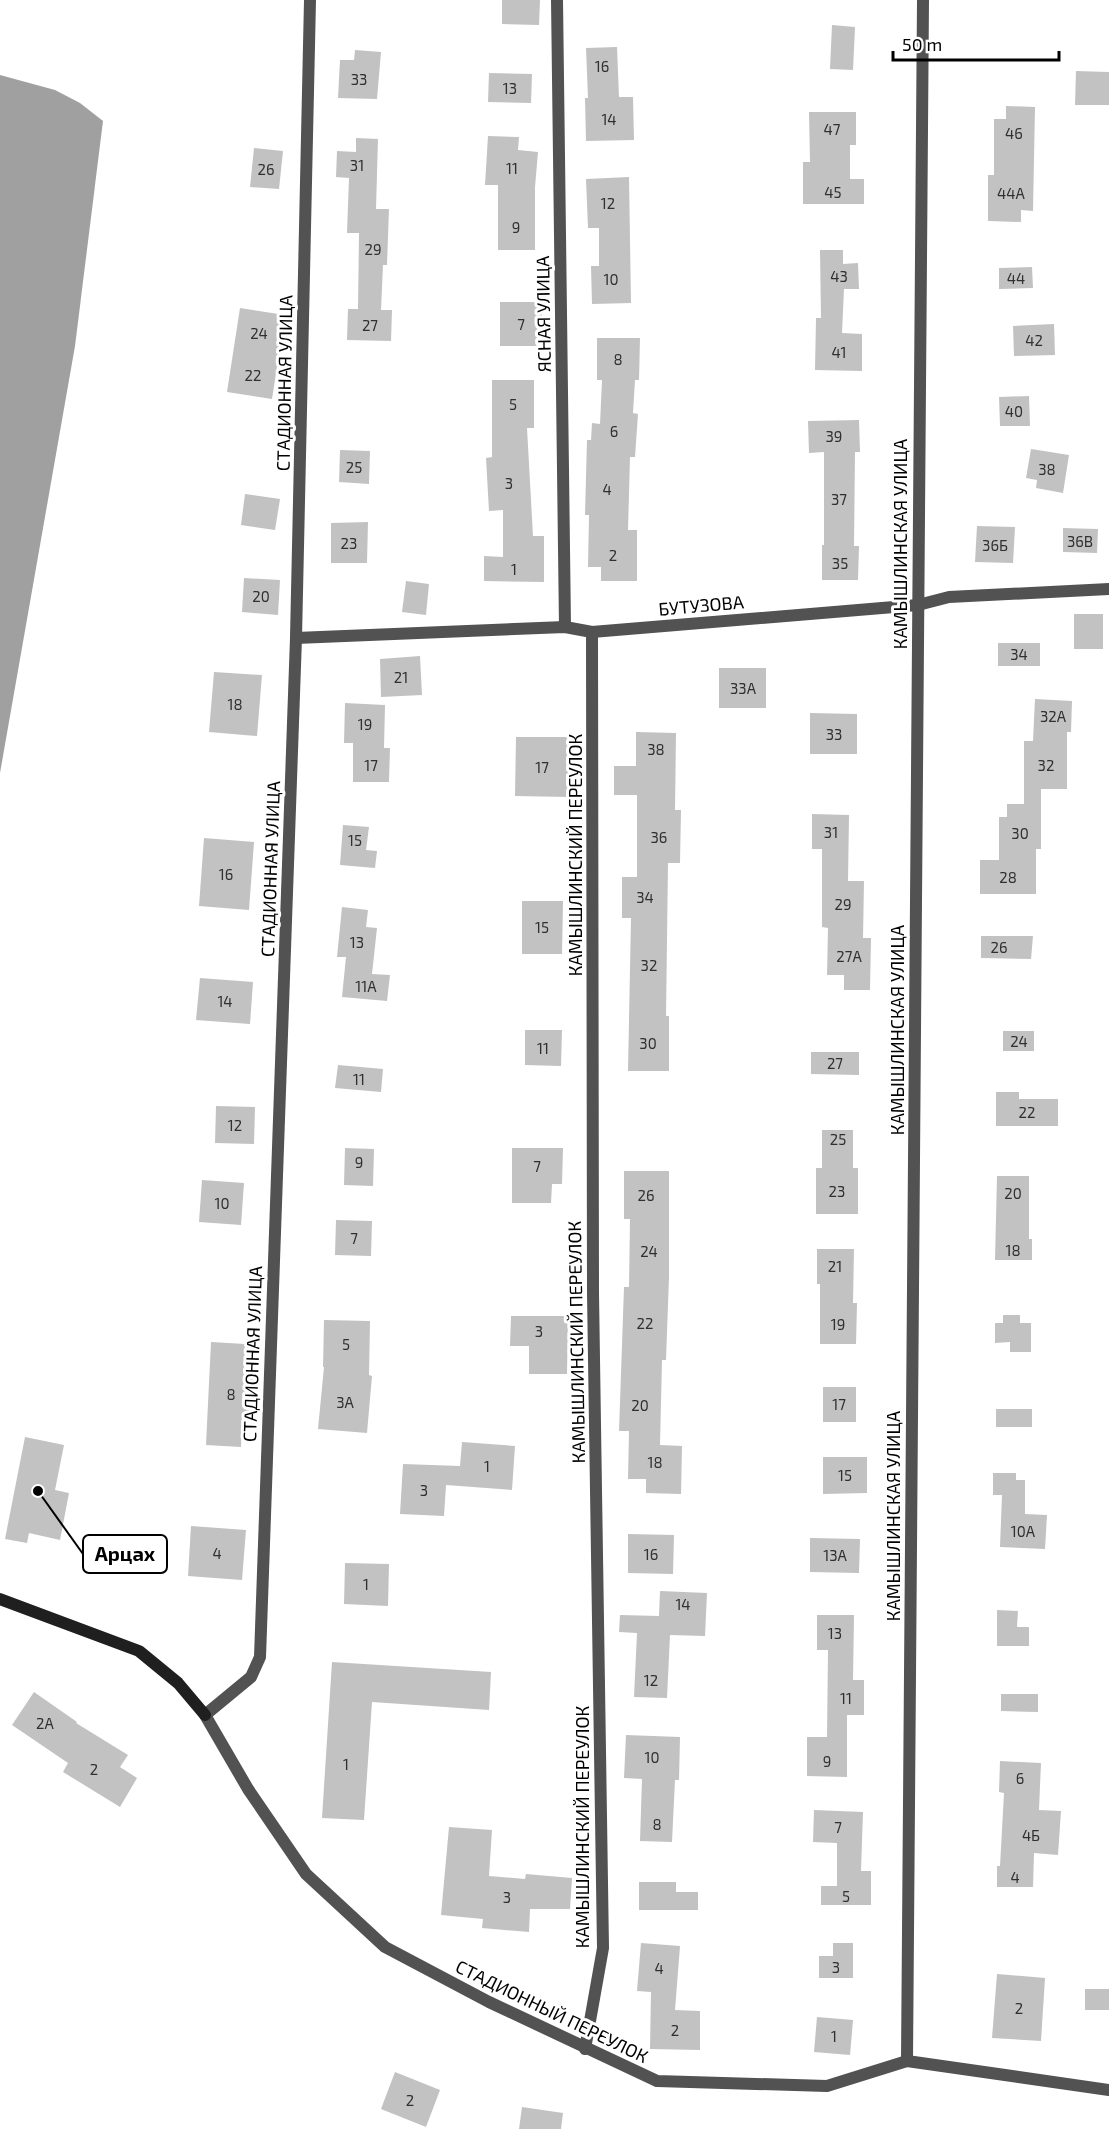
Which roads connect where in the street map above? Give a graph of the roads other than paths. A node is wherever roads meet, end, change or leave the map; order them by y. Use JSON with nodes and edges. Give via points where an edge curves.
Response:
{"nodes":[{"id":1,"x":310,"y":0,"type":"edge"},
{"id":2,"x":557,"y":0,"type":"edge"},
{"id":3,"x":923,"y":0,"type":"edge"},
{"id":4,"x":1109,"y":589,"type":"edge"},
{"id":5,"x":918,"y":605,"type":"junction"},
{"id":6,"x":565,"y":627,"type":"junction"},
{"id":7,"x":592,"y":632,"type":"junction"},
{"id":8,"x":296,"y":638,"type":"junction"},
{"id":9,"x":0,"y":1599,"type":"edge"},
{"id":10,"x":205,"y":1715,"type":"junction"},
{"id":11,"x":585,"y":2049,"type":"junction"},
{"id":12,"x":907,"y":2061,"type":"junction"},
{"id":13,"x":1109,"y":2090,"type":"edge"}],
"edges":[{"from":1,"to":8,"type":"street","name":"СТАДИОННАЯ УЛИЦА"},
{"from":2,"to":6,"type":"street","name":"ЯСНАЯ УЛИЦА"},
{"from":3,"to":5,"type":"street","name":"КАМЫШЛИНСКАЯ УЛИЦА"},
{"from":4,"to":5,"type":"street","name":"БУТУЗОВА","via":[[949,597]]},
{"from":5,"to":7,"type":"street","name":"БУТУЗОВА"},
{"from":5,"to":12,"type":"street","name":"КАМЫШЛИНСКАЯ УЛИЦА"},
{"from":6,"to":7,"type":"street","name":"БУТУЗОВА"},
{"from":6,"to":8,"type":"street","name":"БУТУЗОВА"},
{"from":7,"to":11,"type":"street","name":"КАМЫШЛИНСКИЙ ПЕРЕУЛОК","via":[[593,1293],[603,1948]]},
{"from":8,"to":10,"type":"street","name":"СТАДИОННАЯ УЛИЦА","via":[[260,1658],[251,1677]]},
{"from":9,"to":10,"type":"street","via":[[140,1651],[178,1683]]},
{"from":10,"to":11,"type":"street","name":"СТАДИОННЫЙ ПЕРЕУЛОК","via":[[248,1789],[306,1874],[385,1947]]},
{"from":11,"to":12,"type":"street","name":"СТАДИОННЫЙ ПЕРЕУЛОК","via":[[657,2081],[827,2086]]},
{"from":12,"to":13,"type":"street","name":"СТАДИОННЫЙ ПЕРЕУЛОК"}]}
